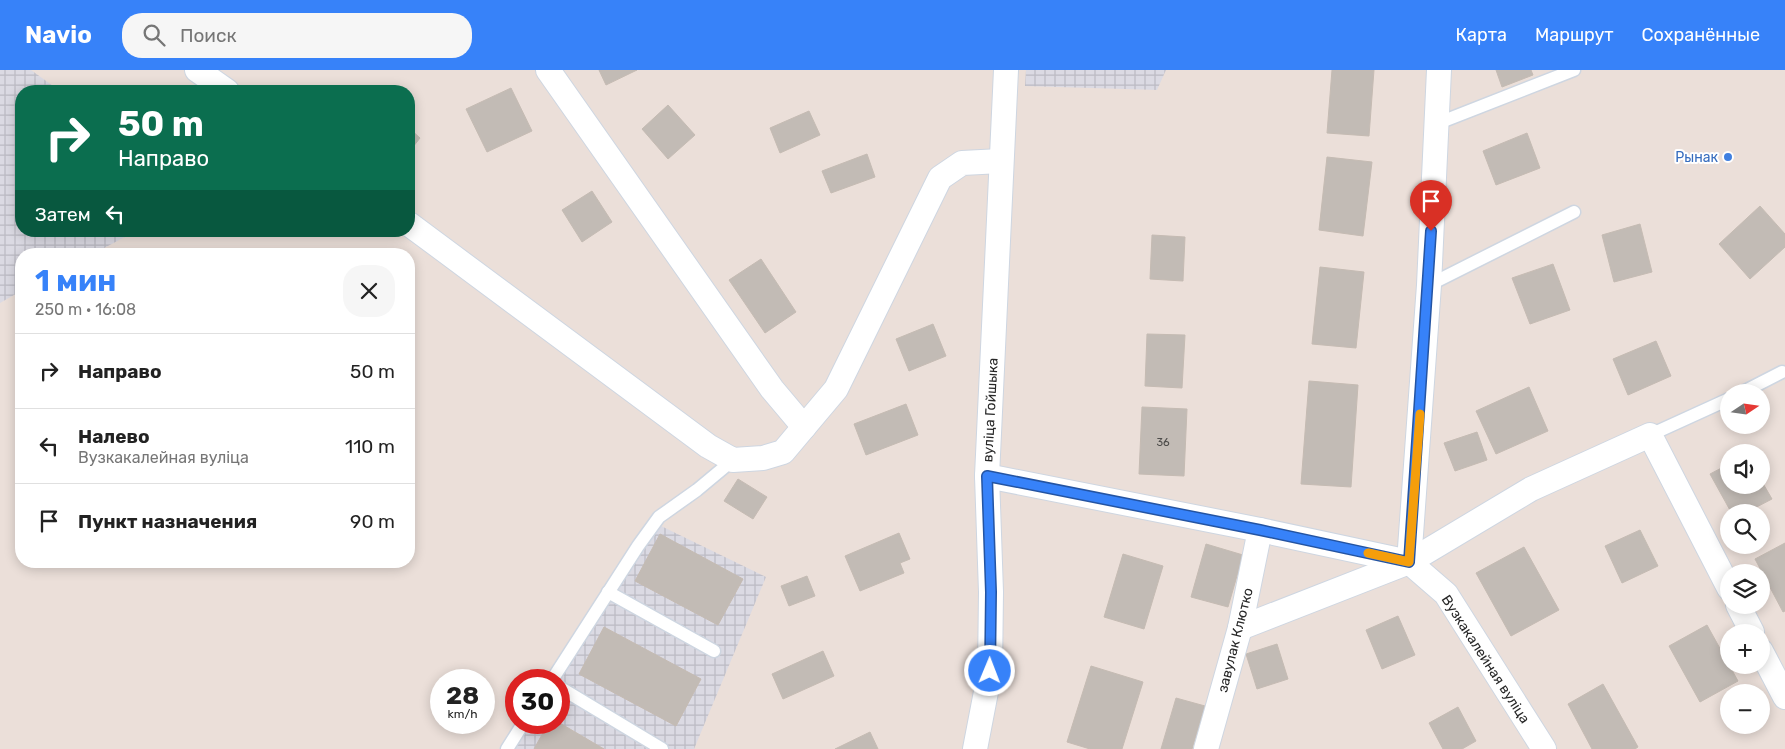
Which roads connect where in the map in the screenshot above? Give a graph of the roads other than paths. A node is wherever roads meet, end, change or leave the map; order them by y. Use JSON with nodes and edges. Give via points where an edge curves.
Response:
{"nodes":[{"id":1,"x":197,"y":70,"type":"edge"},
{"id":2,"x":548,"y":70,"type":"edge"},
{"id":3,"x":1006,"y":70,"type":"edge"},
{"id":4,"x":1439,"y":70,"type":"edge"},
{"id":5,"x":1574,"y":70,"type":"edge"},
{"id":6,"x":218,"y":85,"type":"edge"},
{"id":7,"x":1436,"y":124,"type":"junction"},
{"id":8,"x":1002,"y":161,"type":"junction"},
{"id":9,"x":1574,"y":212,"type":"dead end"},
{"id":10,"x":415,"y":228,"type":"edge"},
{"id":11,"x":1429,"y":284,"type":"junction"},
{"id":12,"x":1782,"y":372,"type":"dead end"},
{"id":13,"x":1759,"y":384,"type":"edge"},
{"id":14,"x":1720,"y":403,"type":"edge"},
{"id":15,"x":804,"y":427,"type":"junction"},
{"id":16,"x":1650,"y":435,"type":"junction"},
{"id":17,"x":733,"y":460,"type":"junction"},
{"id":18,"x":987,"y":476,"type":"junction"},
{"id":19,"x":1260,"y":530,"type":"junction"},
{"id":20,"x":1409,"y":562,"type":"junction"},
{"id":21,"x":1720,"y":571,"type":"edge"},
{"id":22,"x":608,"y":592,"type":"junction"},
{"id":23,"x":1240,"y":628,"type":"junction"},
{"id":24,"x":714,"y":651,"type":"dead end"},
{"id":25,"x":1770,"y":668,"type":"edge"},
{"id":26,"x":559,"y":669,"type":"edge"},
{"id":27,"x":570,"y":694,"type":"edge"},
{"id":28,"x":1785,"y":697,"type":"edge"},
{"id":29,"x":517,"y":734,"type":"edge"},
{"id":30,"x":508,"y":749,"type":"edge"},
{"id":31,"x":662,"y":749,"type":"edge"},
{"id":32,"x":974,"y":749,"type":"edge"},
{"id":33,"x":1206,"y":749,"type":"edge"},
{"id":34,"x":1544,"y":749,"type":"edge"}],
"edges":[{"from":1,"to":6,"type":"street"},
{"from":2,"to":15,"type":"street","via":[[772,390]]},
{"from":3,"to":8,"type":"street","name":"вуліца Гойшыка"},
{"from":4,"to":7,"type":"street"},
{"from":5,"to":7,"type":"lane"},
{"from":7,"to":11,"type":"street"},
{"from":8,"to":15,"type":"street","via":[[962,164],[940,178],[836,390]]},
{"from":8,"to":18,"type":"street","name":"вуліца Гойшыка"},
{"from":9,"to":11,"type":"lane"},
{"from":10,"to":17,"type":"street","via":[[708,446]]},
{"from":11,"to":20,"type":"street"},
{"from":12,"to":13,"type":"lane"},
{"from":14,"to":16,"type":"lane"},
{"from":15,"to":17,"type":"street","via":[[783,452],[763,458]]},
{"from":16,"to":20,"type":"street","via":[[1531,489]]},
{"from":16,"to":21,"type":"street"},
{"from":17,"to":22,"type":"lane","via":[[659,517]]},
{"from":18,"to":19,"type":"street"},
{"from":18,"to":32,"type":"street","name":"вуліца Гойшыка","via":[[990,671]]},
{"from":19,"to":20,"type":"street"},
{"from":19,"to":23,"type":"street","name":"завулак Клютко"},
{"from":20,"to":23,"type":"street"},
{"from":20,"to":34,"type":"street","name":"Вузкакалейная вуліца","via":[[1446,594]]},
{"from":22,"to":24,"type":"lane"},
{"from":22,"to":26,"type":"lane"},
{"from":23,"to":33,"type":"street","name":"завулак Клютко"},
{"from":25,"to":28,"type":"street"},
{"from":27,"to":31,"type":"lane"},
{"from":29,"to":30,"type":"lane"}]}
